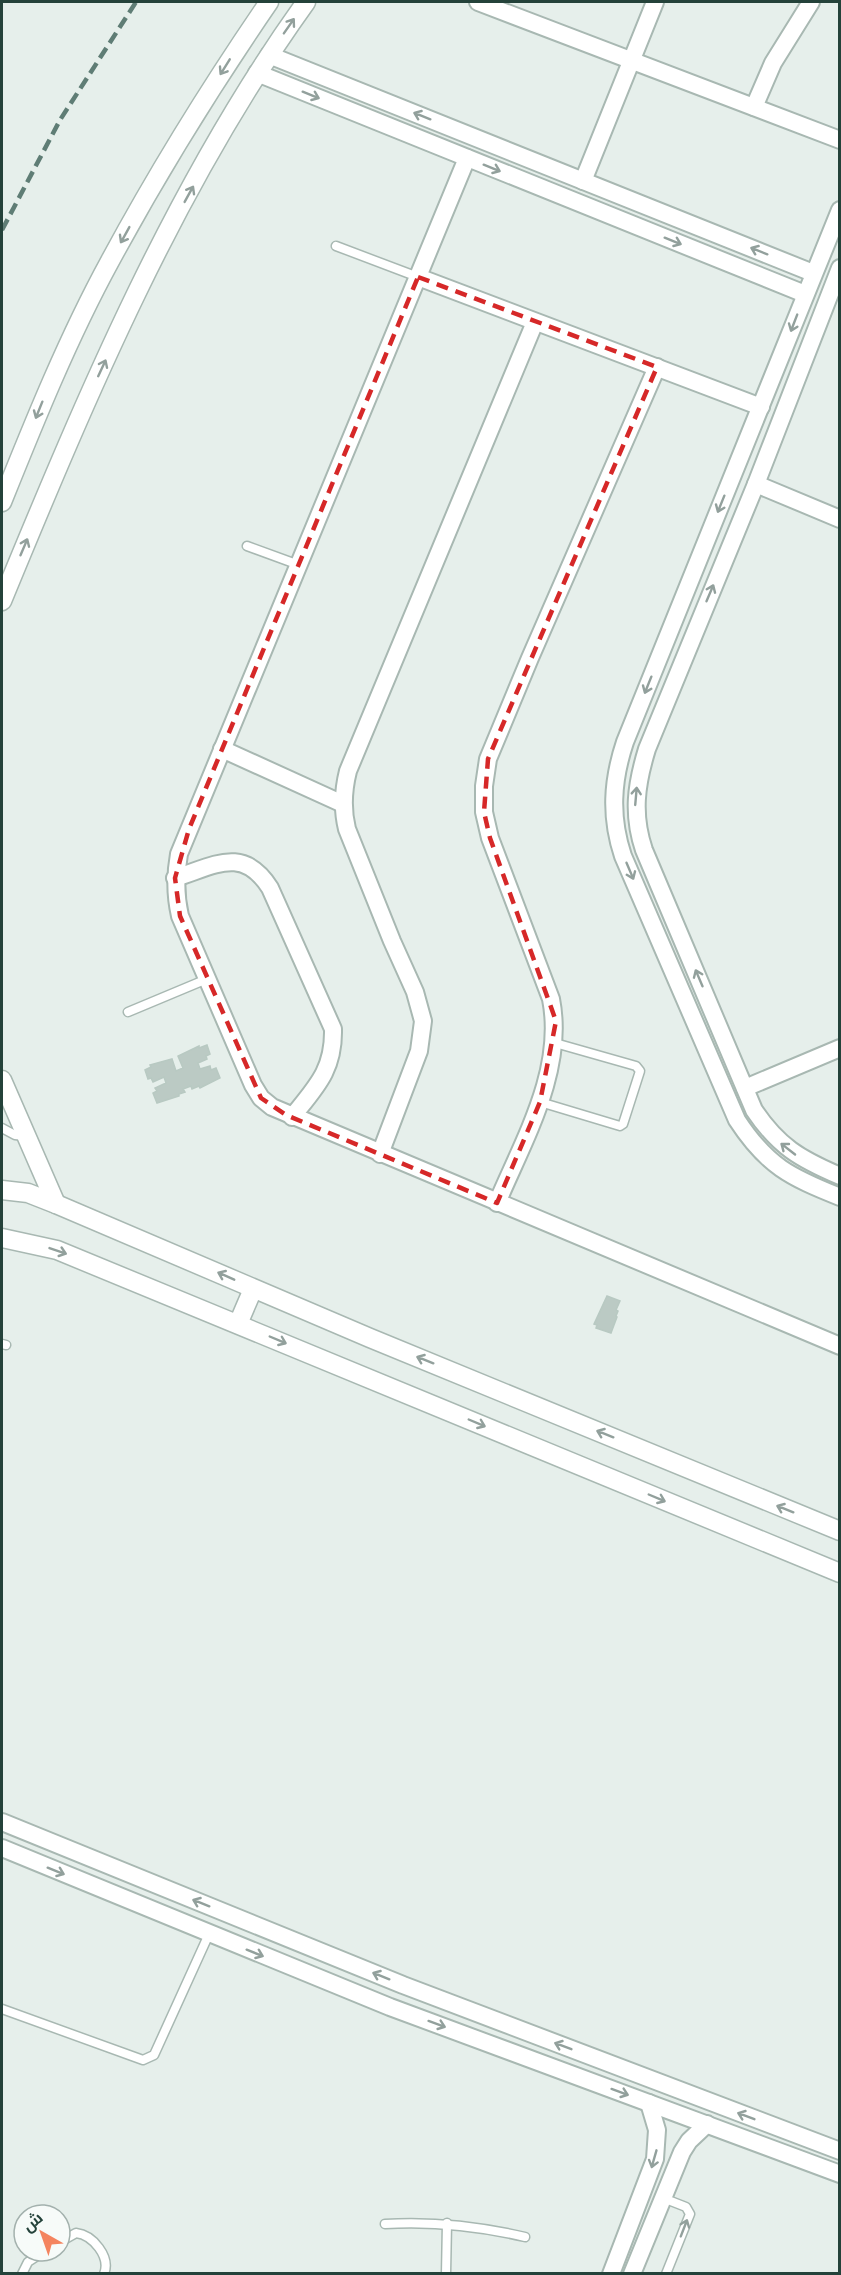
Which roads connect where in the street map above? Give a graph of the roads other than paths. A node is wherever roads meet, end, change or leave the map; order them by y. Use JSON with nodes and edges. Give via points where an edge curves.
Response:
{"nodes":[{"id":1,"x":269,"y":2,"type":"edge"},
{"id":2,"x":306,"y":2,"type":"edge"},
{"id":3,"x":478,"y":2,"type":"edge"},
{"id":4,"x":655,"y":2,"type":"edge"},
{"id":5,"x":811,"y":2,"type":"edge"},
{"id":6,"x":269,"y":55,"type":"junction"},
{"id":7,"x":631,"y":60,"type":"junction"},
{"id":8,"x":257,"y":73,"type":"junction"},
{"id":9,"x":754,"y":107,"type":"junction"},
{"id":10,"x":840,"y":140,"type":"edge"},
{"id":11,"x":467,"y":158,"type":"junction"},
{"id":12,"x":583,"y":181,"type":"junction"},
{"id":13,"x":838,"y":217,"type":"edge"},
{"id":14,"x":336,"y":246,"type":"dead end"},
{"id":15,"x":840,"y":268,"type":"edge"},
{"id":16,"x":813,"y":273,"type":"junction"},
{"id":17,"x":418,"y":277,"type":"junction"},
{"id":18,"x":805,"y":294,"type":"junction"},
{"id":19,"x":535,"y":322,"type":"junction"},
{"id":20,"x":657,"y":367,"type":"junction"},
{"id":21,"x":761,"y":406,"type":"junction"},
{"id":22,"x":756,"y":484,"type":"junction"},
{"id":23,"x":2,"y":502,"type":"edge"},
{"id":24,"x":840,"y":519,"type":"edge"},
{"id":25,"x":247,"y":546,"type":"dead end"},
{"id":26,"x":298,"y":565,"type":"junction"},
{"id":27,"x":2,"y":601,"type":"edge"},
{"id":28,"x":678,"y":610,"type":"junction"},
{"id":29,"x":700,"y":618,"type":"junction"},
{"id":30,"x":222,"y":749,"type":"junction"},
{"id":31,"x":343,"y":804,"type":"junction"},
{"id":32,"x":175,"y":878,"type":"junction"},
{"id":33,"x":678,"y":929,"type":"junction"},
{"id":34,"x":658,"y":936,"type":"junction"},
{"id":35,"x":207,"y":979,"type":"junction"},
{"id":36,"x":128,"y":1012,"type":"dead end"},
{"id":37,"x":555,"y":1043,"type":"junction"},
{"id":38,"x":840,"y":1048,"type":"edge"},
{"id":39,"x":2,"y":1080,"type":"edge"},
{"id":40,"x":745,"y":1088,"type":"junction"},
{"id":41,"x":540,"y":1102,"type":"junction"},
{"id":42,"x":292,"y":1117,"type":"junction"},
{"id":43,"x":2,"y":1128,"type":"edge"},
{"id":44,"x":25,"y":1136,"type":"junction"},
{"id":45,"x":380,"y":1154,"type":"junction"},
{"id":46,"x":840,"y":1176,"type":"edge"},
{"id":47,"x":2,"y":1190,"type":"edge"},
{"id":48,"x":840,"y":1197,"type":"edge"},
{"id":49,"x":497,"y":1203,"type":"junction"},
{"id":50,"x":56,"y":1204,"type":"junction"},
{"id":51,"x":2,"y":1238,"type":"edge"},
{"id":52,"x":253,"y":1289,"type":"junction"},
{"id":53,"x":238,"y":1324,"type":"junction"},
{"id":54,"x":840,"y":1346,"type":"edge"},
{"id":55,"x":840,"y":1531,"type":"edge"},
{"id":56,"x":840,"y":1573,"type":"edge"},
{"id":57,"x":2,"y":1822,"type":"edge"},
{"id":58,"x":2,"y":1848,"type":"edge"},
{"id":59,"x":209,"y":1934,"type":"junction"},
{"id":60,"x":2,"y":2009,"type":"edge"},
{"id":61,"x":649,"y":2103,"type":"junction"},
{"id":62,"x":707,"y":2124,"type":"junction"},
{"id":63,"x":779,"y":2128,"type":"junction"},
{"id":64,"x":771,"y":2148,"type":"junction"},
{"id":65,"x":840,"y":2151,"type":"edge"},
{"id":66,"x":840,"y":2174,"type":"edge"},
{"id":67,"x":663,"y":2198,"type":"junction"},
{"id":68,"x":447,"y":2223,"type":"junction"},
{"id":69,"x":385,"y":2224,"type":"dead end"},
{"id":70,"x":72,"y":2236,"type":"edge"},
{"id":71,"x":525,"y":2238,"type":"dead end"},
{"id":72,"x":104,"y":2274,"type":"edge"},
{"id":73,"x":446,"y":2274,"type":"edge"},
{"id":74,"x":612,"y":2274,"type":"edge"},
{"id":75,"x":632,"y":2274,"type":"edge"},
{"id":76,"x":666,"y":2274,"type":"edge"}],
"edges":[{"from":1,"to":23,"type":"street","one_way":true,"via":[[227,63],[109,263],[49,386]]},
{"from":6,"to":2,"type":"street","one_way":true},
{"from":3,"to":7,"type":"street"},
{"from":4,"to":7,"type":"street"},
{"from":5,"to":9,"type":"street","via":[[773,63]]},
{"from":6,"to":8,"type":"street"},
{"from":12,"to":6,"type":"street","one_way":true},
{"from":7,"to":9,"type":"street"},
{"from":7,"to":12,"type":"street"},
{"from":8,"to":11,"type":"street","one_way":true},
{"from":27,"to":8,"type":"street","one_way":true,"via":[[63,452],[151,264]]},
{"from":9,"to":10,"type":"street"},
{"from":11,"to":17,"type":"street"},
{"from":11,"to":18,"type":"street","one_way":true},
{"from":16,"to":12,"type":"street","one_way":true},
{"from":13,"to":16,"type":"street"},
{"from":14,"to":17,"type":"lane"},
{"from":15,"to":22,"type":"street"},
{"from":16,"to":18,"type":"street"},
{"from":17,"to":19,"type":"street"},
{"from":17,"to":26,"type":"street"},
{"from":18,"to":21,"type":"street","one_way":true},
{"from":19,"to":20,"type":"street"},
{"from":19,"to":31,"type":"street","via":[[348,771]]},
{"from":20,"to":21,"type":"street"},
{"from":20,"to":37,"type":"street","via":[[488,759],[484,812],[490,838],[551,999]]},
{"from":21,"to":28,"type":"street","one_way":true},
{"from":22,"to":24,"type":"street"},
{"from":29,"to":22,"type":"street","one_way":true},
{"from":25,"to":26,"type":"lane"},
{"from":26,"to":30,"type":"street"},
{"from":28,"to":29,"type":"street"},
{"from":28,"to":34,"type":"street","one_way":true,"via":[[625,742],[614,785],[619,844]]},
{"from":33,"to":29,"type":"street","one_way":true,"via":[[644,850],[637,825],[636,788],[646,749]]},
{"from":30,"to":31,"type":"street"},
{"from":30,"to":32,"type":"street","via":[[179,854]]},
{"from":31,"to":45,"type":"street","via":[[347,829],[416,992],[423,1021],[419,1051]]},
{"from":32,"to":35,"type":"street","via":[[180,916]]},
{"from":32,"to":42,"type":"street","via":[[238,862],[251,866],[270,888],[333,1029],[334,1046],[327,1070]]},
{"from":33,"to":34,"type":"street"},
{"from":40,"to":33,"type":"street","one_way":true},
{"from":34,"to":48,"type":"street","via":[[737,1120],[752,1143],[792,1177]]},
{"from":35,"to":36,"type":"lane"},
{"from":35,"to":42,"type":"street","via":[[261,1098]]},
{"from":37,"to":41,"type":"street"},
{"from":37,"to":41,"type":"lane","via":[[636,1066],[640,1071],[620,1126]]},
{"from":38,"to":40,"type":"street"},
{"from":39,"to":44,"type":"street"},
{"from":46,"to":40,"type":"street","one_way":true,"via":[[783,1146],[766,1129]]},
{"from":41,"to":49,"type":"street"},
{"from":42,"to":45,"type":"street"},
{"from":43,"to":44,"type":"lane"},
{"from":44,"to":50,"type":"street"},
{"from":45,"to":49,"type":"street"},
{"from":47,"to":50,"type":"street","via":[[28,1193]]},
{"from":49,"to":54,"type":"street"},
{"from":52,"to":50,"type":"street","one_way":true},
{"from":51,"to":53,"type":"street","one_way":true,"via":[[57,1250]]},
{"from":52,"to":53,"type":"street"},
{"from":55,"to":52,"type":"street","one_way":true},
{"from":53,"to":56,"type":"street","one_way":true},
{"from":63,"to":57,"type":"street","one_way":true,"via":[[403,1985]]},
{"from":58,"to":59,"type":"street","one_way":true},
{"from":59,"to":60,"type":"lane","via":[[154,2055],[147,2060]]},
{"from":59,"to":61,"type":"street","one_way":true,"via":[[390,2007]]},
{"from":61,"to":62,"type":"street"},
{"from":61,"to":74,"type":"street","one_way":true,"via":[[657,2130],[655,2159]]},
{"from":62,"to":64,"type":"street"},
{"from":62,"to":67,"type":"street","via":[[682,2152]]},
{"from":63,"to":64,"type":"street"},
{"from":63,"to":65,"type":"street"},
{"from":64,"to":66,"type":"street"},
{"from":67,"to":75,"type":"street"},
{"from":76,"to":67,"type":"lane","one_way":true,"via":[[690,2214],[686,2207]]},
{"from":68,"to":69,"type":"lane"},
{"from":68,"to":71,"type":"lane"},
{"from":68,"to":73,"type":"lane"},
{"from":70,"to":72,"type":"lane","via":[[90,2237],[105,2258]]}]}
